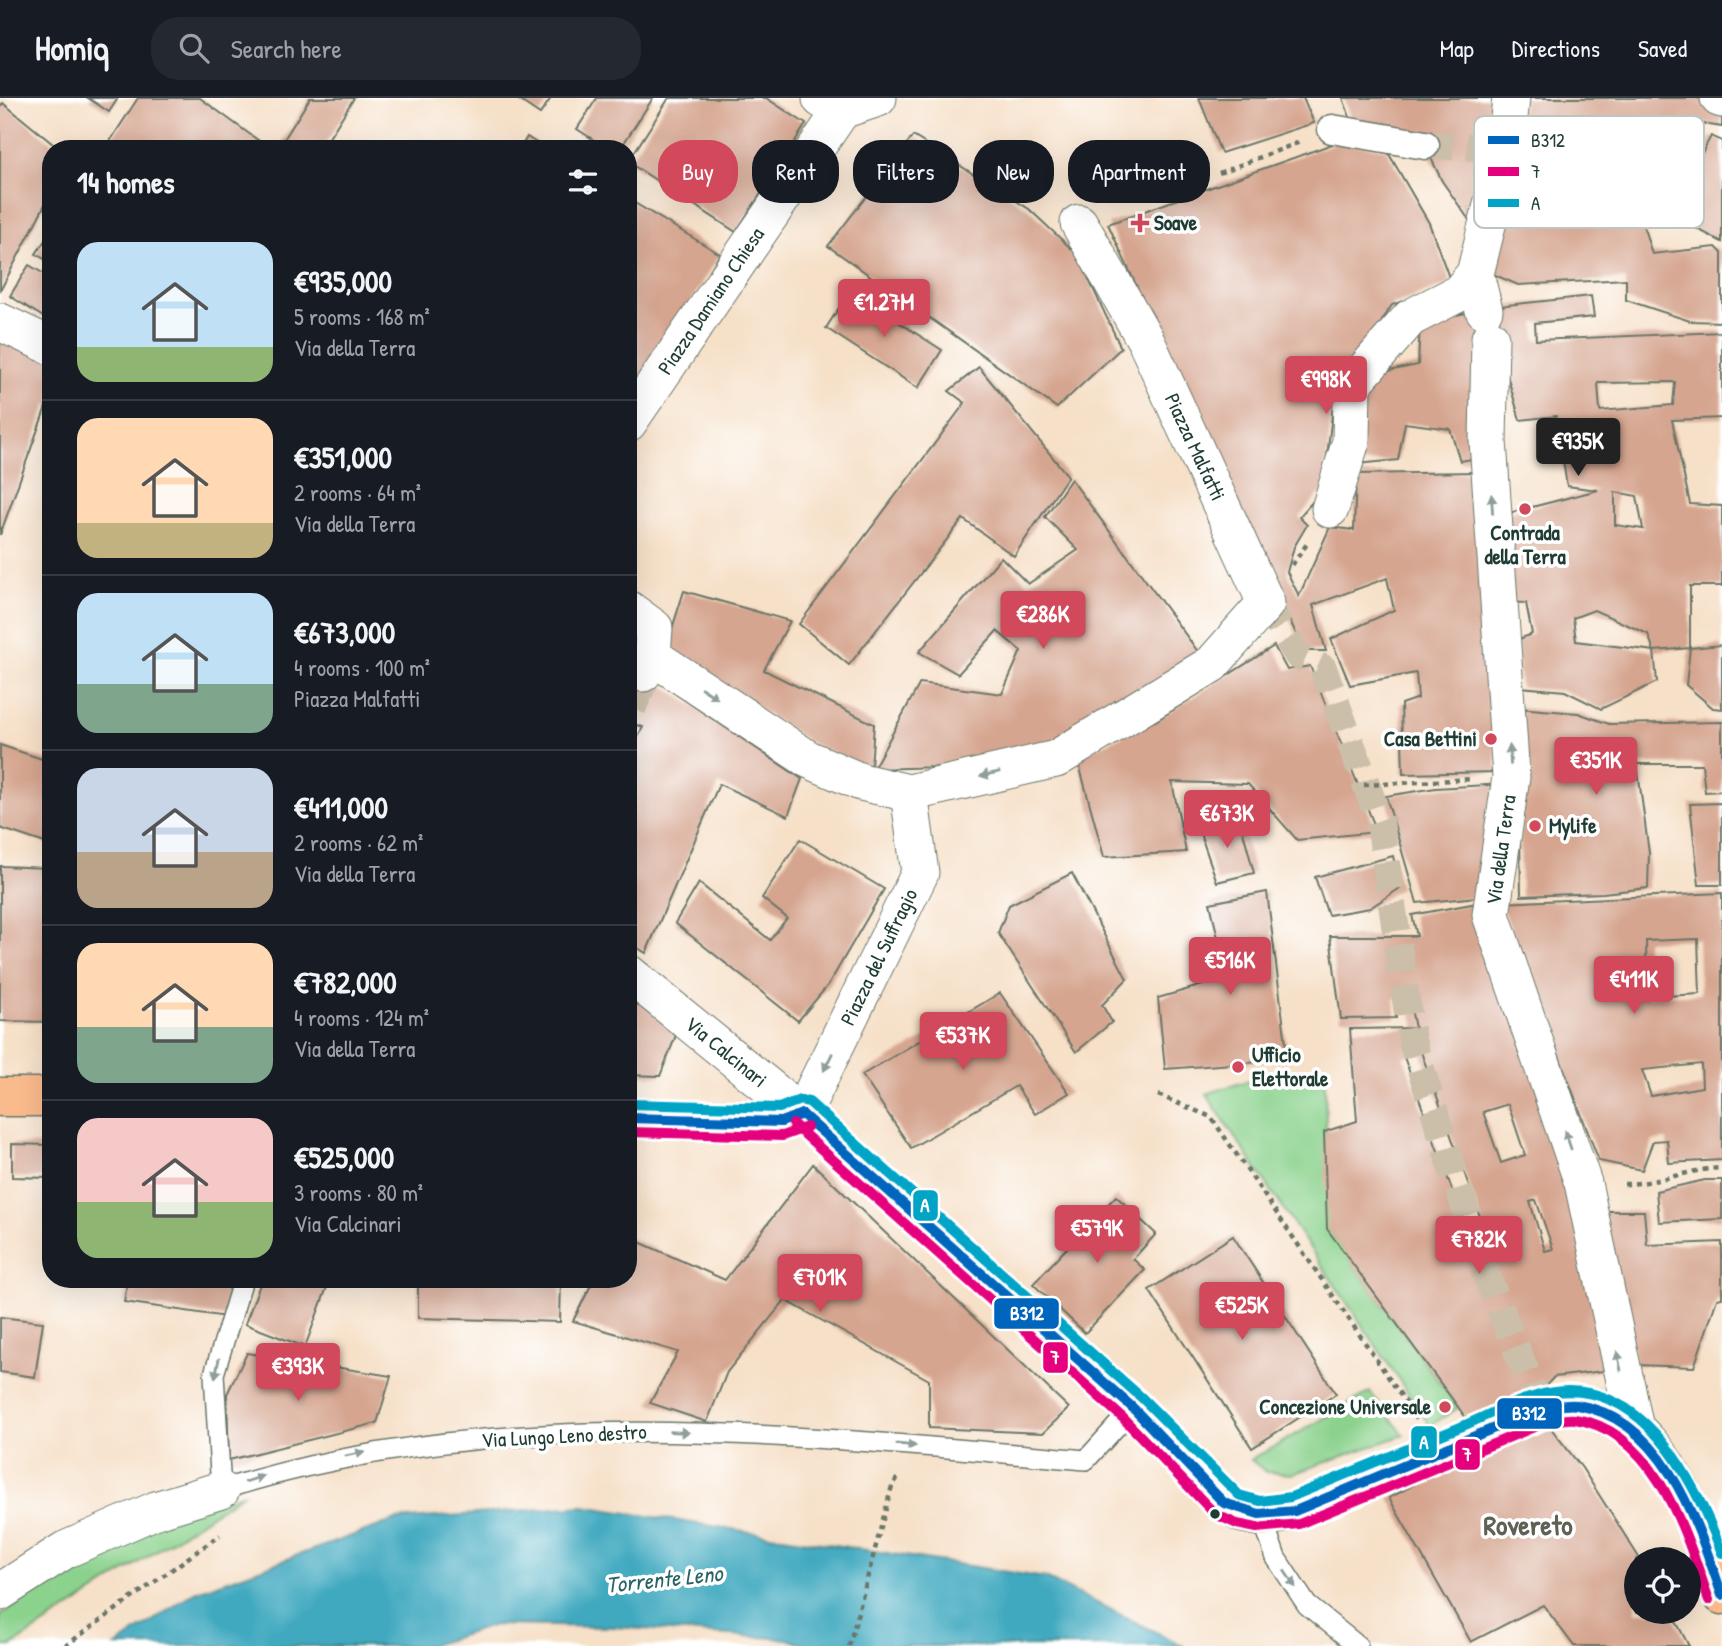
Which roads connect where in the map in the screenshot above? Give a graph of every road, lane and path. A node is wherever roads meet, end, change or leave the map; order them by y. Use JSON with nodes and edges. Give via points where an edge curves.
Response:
{"nodes":[{"id":1,"x":878,"y":98,"type":"edge"},
{"id":2,"x":1511,"y":98,"type":"edge"},
{"id":3,"x":830,"y":111,"type":"edge"},
{"id":4,"x":1505,"y":116,"type":"edge"},
{"id":5,"x":1332,"y":129,"type":"joint"},
{"id":6,"x":1426,"y":145,"type":"tunnel mouth"},
{"id":7,"x":1219,"y":173,"type":"dead end"},
{"id":8,"x":1079,"y":223,"type":"dead end"},
{"id":9,"x":1482,"y":228,"type":"edge"},
{"id":10,"x":1475,"y":274,"type":"junction"},
{"id":11,"x":0,"y":322,"type":"edge"},
{"id":12,"x":42,"y":342,"type":"edge"},
{"id":13,"x":637,"y":409,"type":"edge"},
{"id":14,"x":1330,"y":509,"type":"dead end"},
{"id":15,"x":637,"y":616,"type":"edge"},
{"id":16,"x":1511,"y":776,"type":"junction"},
{"id":17,"x":1364,"y":785,"type":"dead end"},
{"id":18,"x":909,"y":793,"type":"junction"},
{"id":19,"x":637,"y":980,"type":"edge"},
{"id":20,"x":1158,"y":1094,"type":"dead end"},
{"id":21,"x":0,"y":1097,"type":"edge"},
{"id":22,"x":42,"y":1097,"type":"edge"},
{"id":23,"x":802,"y":1114,"type":"junction"},
{"id":24,"x":637,"y":1118,"type":"edge"},
{"id":25,"x":1722,"y":1168,"type":"edge"},
{"id":26,"x":1583,"y":1183,"type":"junction"},
{"id":27,"x":240,"y":1288,"type":"edge"},
{"id":28,"x":1133,"y":1408,"type":"junction"},
{"id":29,"x":1634,"y":1427,"type":"junction"},
{"id":30,"x":1423,"y":1428,"type":"dead end"},
{"id":31,"x":892,"y":1486,"type":"dead end"},
{"id":32,"x":221,"y":1490,"type":"junction"},
{"id":33,"x":1262,"y":1517,"type":"junction"},
{"id":34,"x":228,"y":1527,"type":"dead end"},
{"id":35,"x":0,"y":1592,"type":"edge"},
{"id":36,"x":1722,"y":1595,"type":"edge"},
{"id":37,"x":65,"y":1646,"type":"edge"},
{"id":38,"x":849,"y":1646,"type":"edge"},
{"id":39,"x":1358,"y":1646,"type":"edge"}],
"edges":[{"from":1,"to":3,"type":"street"},
{"from":2,"to":4,"type":"street","name":"Via della Terra"},
{"from":3,"to":13,"type":"street","name":"Piazza Damiano Chiesa"},
{"from":5,"to":6,"type":"street"},
{"from":5,"to":7,"type":"path"},
{"from":8,"to":18,"type":"street","name":"Piazza Malfatti","one_way":true,"via":[[1146,341],[1266,603],[1212,664],[1056,759]]},
{"from":9,"to":10,"type":"street","name":"Via della Terra"},
{"from":10,"to":14,"type":"street","via":[[1459,293],[1410,318],[1352,385],[1352,441]]},
{"from":16,"to":10,"type":"street","name":"Via della Terra","one_way":true,"via":[[1488,441],[1486,324]]},
{"from":11,"to":12,"type":"street"},
{"from":15,"to":18,"type":"street","one_way":true,"via":[[654,628],[648,664],[808,759],[861,782]]},
{"from":16,"to":17,"type":"path"},
{"from":26,"to":16,"type":"street","name":"Via della Terra","one_way":true,"via":[[1491,915]]},
{"from":18,"to":23,"type":"street","name":"Piazza del Suffragio","one_way":true,"via":[[920,873]]},
{"from":19,"to":23,"type":"street","name":"Via Calcinari"},
{"from":20,"to":30,"type":"path","via":[[1211,1117]]},
{"from":21,"to":22,"type":"main road"},
{"from":23,"to":24,"type":"main road","via":[[762,1123]]},
{"from":23,"to":28,"type":"main road","name":"Via Calcinari"},
{"from":25,"to":26,"type":"path","via":[[1700,1168],[1648,1184]]},
{"from":29,"to":26,"type":"street","name":"Via della Terra","one_way":true},
{"from":27,"to":32,"type":"lane","one_way":true,"via":[[214,1374]]},
{"from":32,"to":28,"type":"lane","name":"Via Lungo Leno destro","one_way":true,"via":[[288,1468],[374,1450],[640,1430],[854,1439],[1086,1460]]},
{"from":28,"to":33,"type":"main road","name":"Via Calcinari","via":[[1224,1503],[1242,1514]]},
{"from":29,"to":33,"type":"main road","via":[[1605,1412],[1550,1403],[1295,1511]]},
{"from":29,"to":36,"type":"main road","via":[[1665,1463]]},
{"from":31,"to":38,"type":"path"},
{"from":32,"to":35,"type":"street","name":"Via Lungo Leno destro","via":[[156,1510],[65,1550]]},
{"from":33,"to":39,"type":"lane","one_way":true,"via":[[1276,1558],[1307,1605]]},
{"from":34,"to":37,"type":"path"}]}
